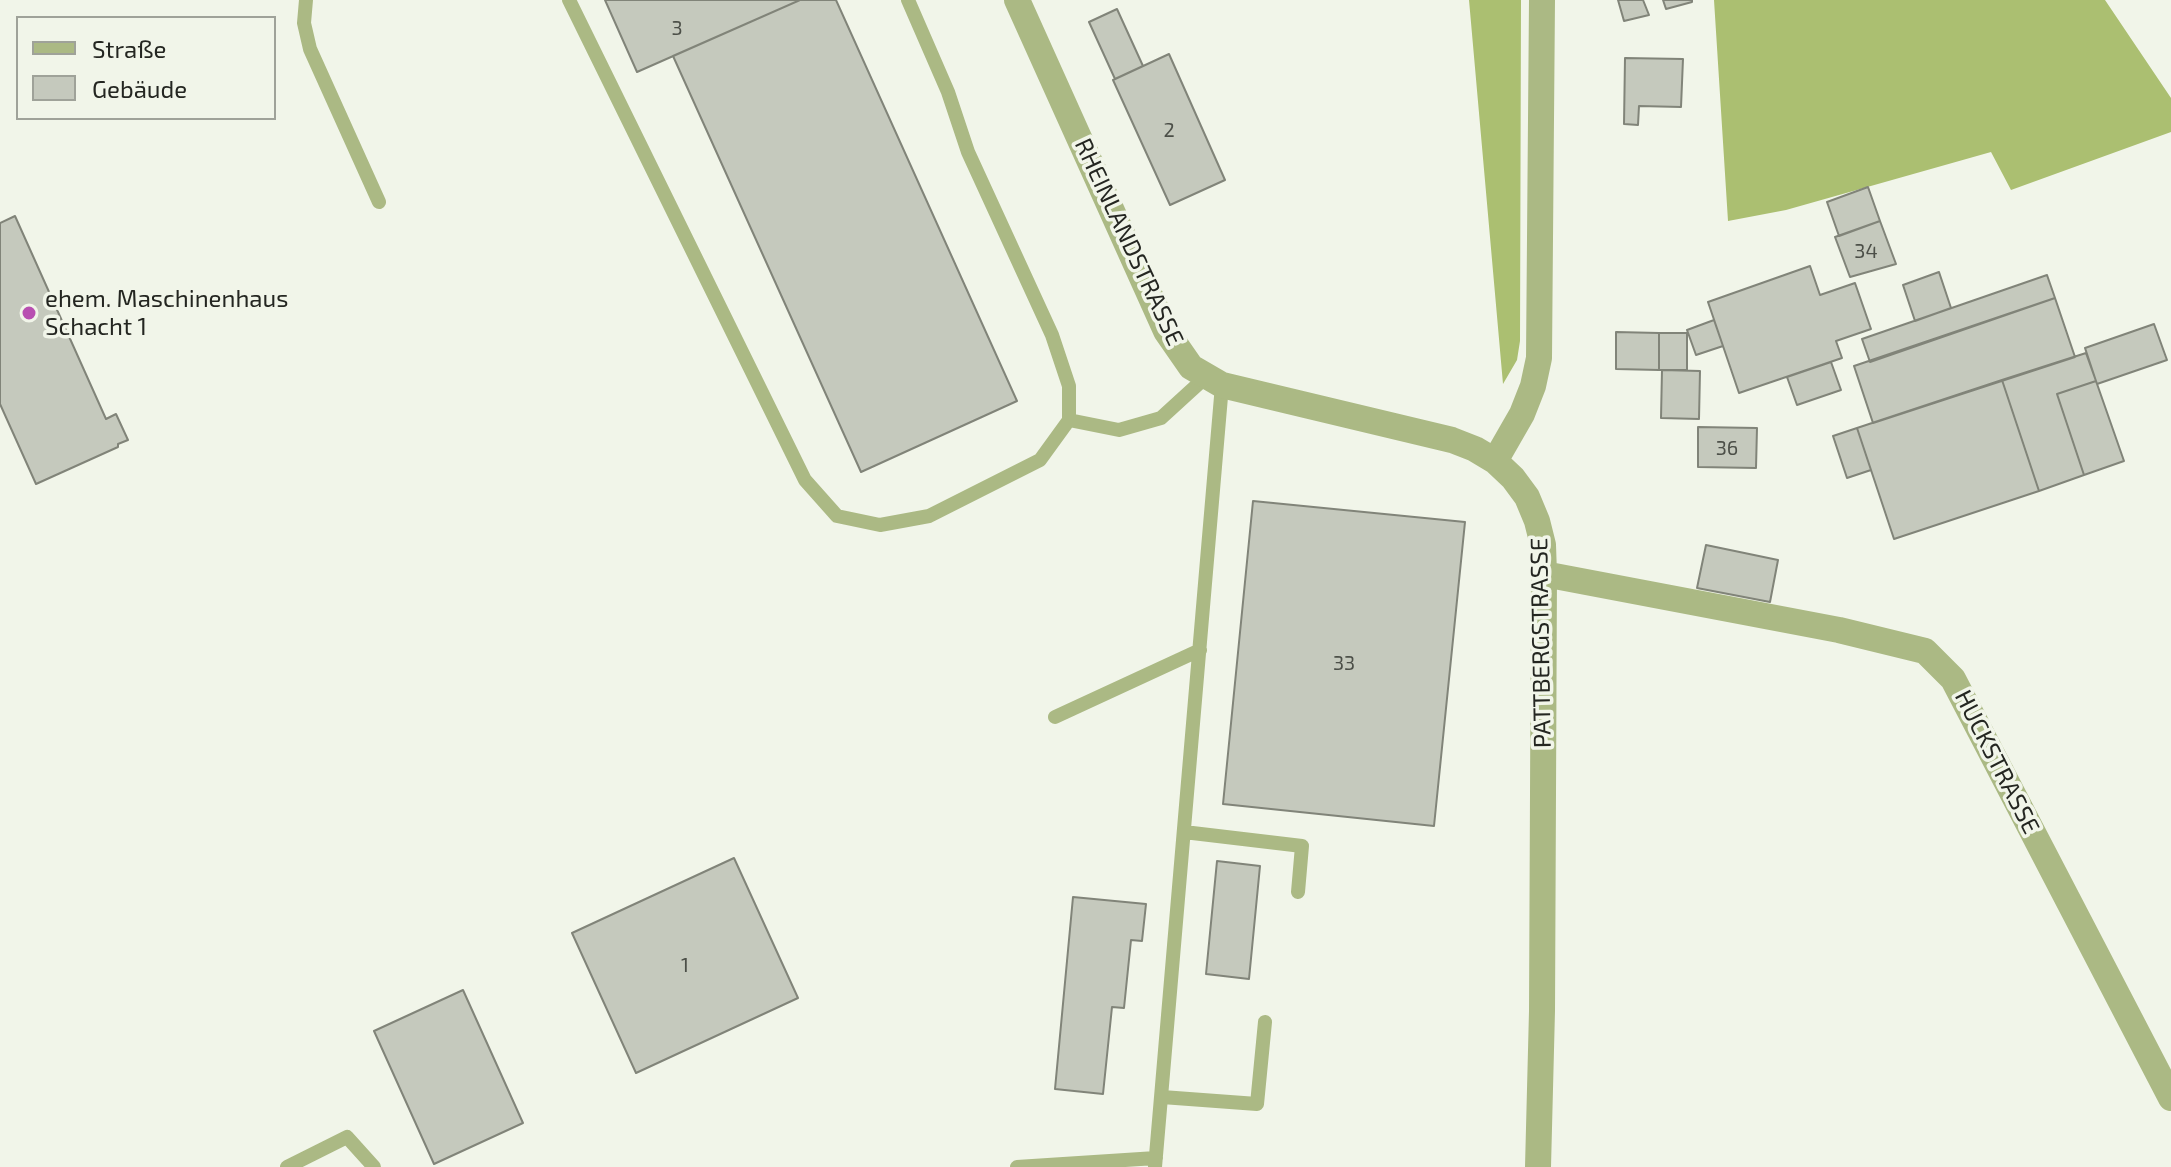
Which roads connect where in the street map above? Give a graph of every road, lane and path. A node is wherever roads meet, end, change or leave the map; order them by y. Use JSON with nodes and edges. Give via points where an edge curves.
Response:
{"nodes":[{"id":1,"x":306,"y":0,"type":"edge"},
{"id":2,"x":569,"y":0,"type":"edge"},
{"id":3,"x":908,"y":0,"type":"edge"},
{"id":4,"x":1017,"y":0,"type":"edge"},
{"id":5,"x":1542,"y":0,"type":"edge"},
{"id":6,"x":379,"y":202,"type":"dead end"},
{"id":7,"x":1215,"y":380,"type":"junction"},
{"id":8,"x":1069,"y":420,"type":"junction"},
{"id":9,"x":1495,"y":461,"type":"junction"},
{"id":10,"x":1544,"y":574,"type":"junction"},
{"id":11,"x":1200,"y":650,"type":"junction"},
{"id":12,"x":1055,"y":717,"type":"dead end"},
{"id":13,"x":1184,"y":832,"type":"junction"},
{"id":14,"x":1298,"y":892,"type":"dead end"},
{"id":15,"x":1265,"y":1022,"type":"dead end"},
{"id":16,"x":1162,"y":1097,"type":"junction"},
{"id":17,"x":2171,"y":1098,"type":"edge"},
{"id":18,"x":1156,"y":1163,"type":"edge"},
{"id":19,"x":287,"y":1167,"type":"edge"},
{"id":20,"x":374,"y":1167,"type":"edge"},
{"id":21,"x":1017,"y":1167,"type":"edge"},
{"id":22,"x":1538,"y":1167,"type":"edge"}],
"edges":[{"from":1,"to":6,"type":"lane","via":[[310,49]]},
{"from":2,"to":8,"type":"lane","via":[[805,480],[837,516],[880,525],[929,516],[1040,460]]},
{"from":3,"to":8,"type":"lane","via":[[968,152],[1052,335],[1069,386]]},
{"from":4,"to":7,"type":"street","name":"RHEINLANDSTRASSE","via":[[1166,331],[1191,367]]},
{"from":5,"to":9,"type":"street","via":[[1539,358],[1522,414]]},
{"from":7,"to":8,"type":"lane","via":[[1161,418],[1119,430]]},
{"from":7,"to":9,"type":"street","name":"RHEINLANDSTRASSE","via":[[1452,440]]},
{"from":7,"to":11,"type":"lane"},
{"from":9,"to":10,"type":"street","name":"PATTBERGSTRASSE","via":[[1527,497],[1543,545]]},
{"from":10,"to":17,"type":"street","name":"HUCKSTRASSE","via":[[1925,651],[1953,679]]},
{"from":10,"to":22,"type":"street","name":"PATTBERGSTRASSE"},
{"from":11,"to":12,"type":"lane"},
{"from":11,"to":13,"type":"lane"},
{"from":13,"to":14,"type":"lane","via":[[1302,846]]},
{"from":13,"to":16,"type":"lane"},
{"from":15,"to":16,"type":"lane","via":[[1257,1104]]},
{"from":16,"to":18,"type":"lane"},
{"from":18,"to":21,"type":"lane"},
{"from":19,"to":20,"type":"lane","via":[[347,1137]]}]}
